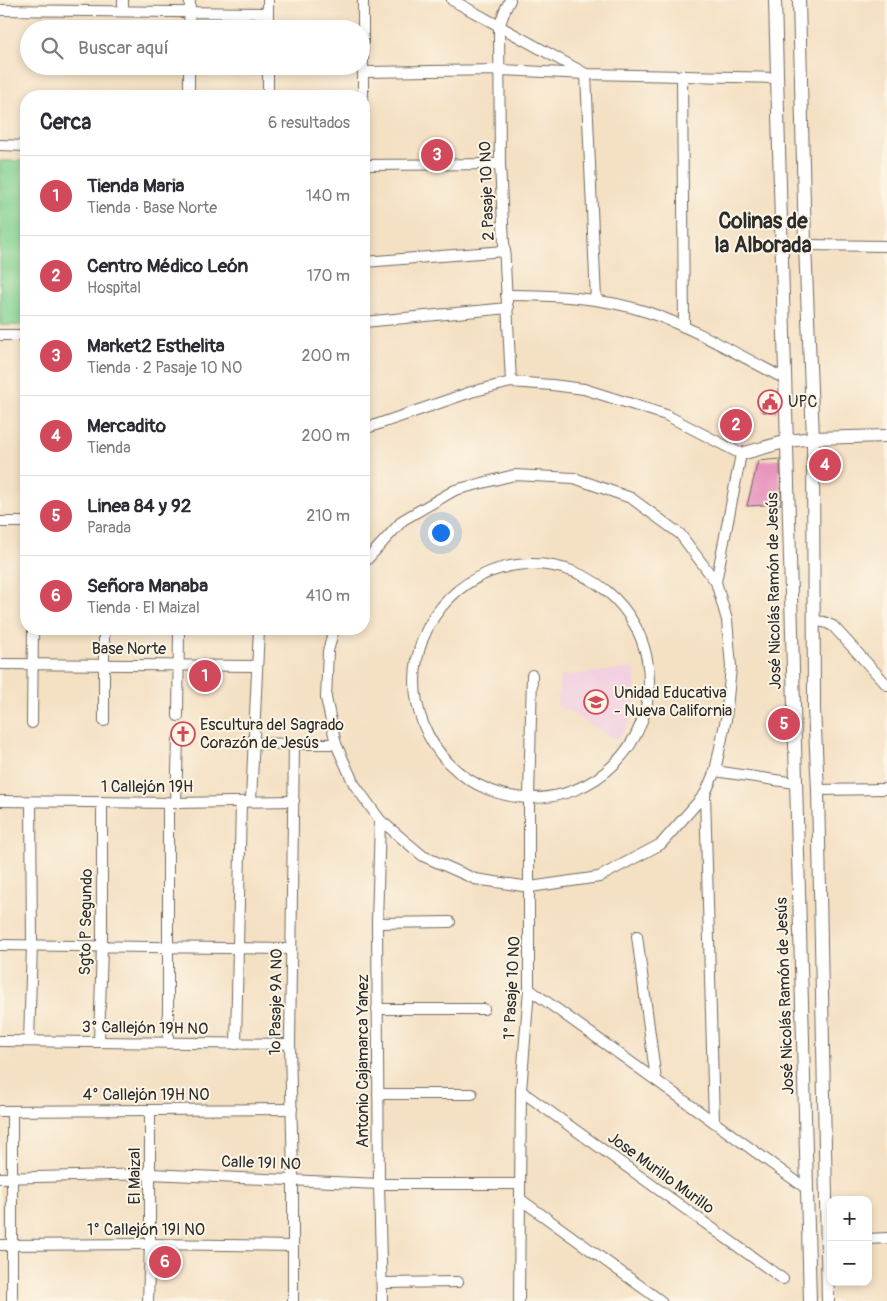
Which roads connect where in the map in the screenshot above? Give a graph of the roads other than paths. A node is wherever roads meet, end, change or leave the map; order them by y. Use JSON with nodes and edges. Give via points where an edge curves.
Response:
{"nodes":[{"id":1,"x":123,"y":0,"type":"edge"},
{"id":2,"x":190,"y":0,"type":"edge"},
{"id":3,"x":268,"y":0,"type":"edge"},
{"id":4,"x":363,"y":0,"type":"edge"},
{"id":5,"x":452,"y":0,"type":"edge"},
{"id":6,"x":510,"y":0,"type":"edge"},
{"id":7,"x":775,"y":0,"type":"edge"},
{"id":8,"x":799,"y":0,"type":"edge"},
{"id":9,"x":55,"y":5,"type":"edge"},
{"id":10,"x":0,"y":10,"type":"edge"},
{"id":11,"x":123,"y":11,"type":"junction"},
{"id":12,"x":190,"y":11,"type":"junction"},
{"id":13,"x":268,"y":13,"type":"junction"},
{"id":14,"x":190,"y":20,"type":"edge"},
{"id":15,"x":268,"y":20,"type":"edge"},
{"id":16,"x":363,"y":20,"type":"edge"},
{"id":17,"x":499,"y":27,"type":"junction"},
{"id":18,"x":500,"y":70,"type":"junction"},
{"id":19,"x":370,"y":72,"type":"edge"},
{"id":20,"x":586,"y":74,"type":"junction"},
{"id":21,"x":189,"y":75,"type":"edge"},
{"id":22,"x":268,"y":75,"type":"edge"},
{"id":23,"x":363,"y":75,"type":"edge"},
{"id":24,"x":682,"y":75,"type":"junction"},
{"id":25,"x":778,"y":78,"type":"junction"},
{"id":26,"x":189,"y":90,"type":"edge"},
{"id":27,"x":268,"y":90,"type":"edge"},
{"id":28,"x":363,"y":90,"type":"edge"},
{"id":29,"x":0,"y":145,"type":"edge"},
{"id":30,"x":20,"y":146,"type":"edge"},
{"id":31,"x":500,"y":164,"type":"junction"},
{"id":32,"x":370,"y":165,"type":"edge"},
{"id":33,"x":805,"y":245,"type":"junction"},
{"id":34,"x":887,"y":246,"type":"edge"},
{"id":35,"x":505,"y":251,"type":"junction"},
{"id":36,"x":370,"y":262,"type":"edge"},
{"id":37,"x":506,"y":295,"type":"junction"},
{"id":38,"x":596,"y":300,"type":"junction"},
{"id":39,"x":508,"y":308,"type":"junction"},
{"id":40,"x":370,"y":321,"type":"edge"},
{"id":41,"x":684,"y":327,"type":"junction"},
{"id":42,"x":0,"y":335,"type":"edge"},
{"id":43,"x":20,"y":335,"type":"edge"},
{"id":44,"x":785,"y":379,"type":"junction"},
{"id":45,"x":511,"y":382,"type":"junction"},
{"id":46,"x":370,"y":427,"type":"edge"},
{"id":47,"x":887,"y":436,"type":"edge"},
{"id":48,"x":812,"y":438,"type":"junction"},
{"id":49,"x":788,"y":441,"type":"junction"},
{"id":50,"x":741,"y":454,"type":"junction"},
{"id":51,"x":0,"y":522,"type":"edge"},
{"id":52,"x":20,"y":522,"type":"edge"},
{"id":53,"x":370,"y":556,"type":"edge"},
{"id":54,"x":716,"y":582,"type":"junction"},
{"id":55,"x":814,"y":621,"type":"junction"},
{"id":56,"x":33,"y":635,"type":"edge"},
{"id":57,"x":104,"y":635,"type":"edge"},
{"id":58,"x":179,"y":635,"type":"edge"},
{"id":59,"x":259,"y":635,"type":"edge"},
{"id":60,"x":332,"y":635,"type":"edge"},
{"id":61,"x":32,"y":663,"type":"junction"},
{"id":62,"x":0,"y":664,"type":"edge"},
{"id":63,"x":103,"y":664,"type":"junction"},
{"id":64,"x":178,"y":664,"type":"junction"},
{"id":65,"x":257,"y":666,"type":"junction"},
{"id":66,"x":532,"y":675,"type":"dead end"},
{"id":67,"x":887,"y":685,"type":"edge"},
{"id":68,"x":178,"y":716,"type":"dead end"},
{"id":69,"x":104,"y":722,"type":"dead end"},
{"id":70,"x":32,"y":723,"type":"dead end"},
{"id":71,"x":178,"y":740,"type":"dead end"},
{"id":72,"x":254,"y":743,"type":"junction"},
{"id":73,"x":294,"y":744,"type":"junction"},
{"id":74,"x":336,"y":744,"type":"junction"},
{"id":75,"x":716,"y":771,"type":"junction"},
{"id":76,"x":795,"y":783,"type":"junction"},
{"id":77,"x":887,"y":789,"type":"edge"},
{"id":78,"x":818,"y":790,"type":"junction"},
{"id":79,"x":705,"y":794,"type":"junction"},
{"id":80,"x":529,"y":798,"type":"junction"},
{"id":81,"x":0,"y":801,"type":"edge"},
{"id":82,"x":252,"y":801,"type":"junction"},
{"id":83,"x":294,"y":801,"type":"junction"},
{"id":84,"x":31,"y":802,"type":"junction"},
{"id":85,"x":102,"y":802,"type":"junction"},
{"id":86,"x":172,"y":802,"type":"junction"},
{"id":87,"x":241,"y":802,"type":"junction"},
{"id":88,"x":380,"y":820,"type":"junction"},
{"id":89,"x":530,"y":887,"type":"junction"},
{"id":90,"x":450,"y":922,"type":"dead end"},
{"id":91,"x":377,"y":924,"type":"junction"},
{"id":92,"x":637,"y":936,"type":"dead end"},
{"id":93,"x":0,"y":945,"type":"edge"},
{"id":94,"x":32,"y":945,"type":"junction"},
{"id":95,"x":102,"y":946,"type":"junction"},
{"id":96,"x":167,"y":947,"type":"junction"},
{"id":97,"x":238,"y":948,"type":"junction"},
{"id":98,"x":291,"y":949,"type":"junction"},
{"id":99,"x":529,"y":989,"type":"junction"},
{"id":100,"x":377,"y":1009,"type":"junction"},
{"id":101,"x":484,"y":1009,"type":"dead end"},
{"id":102,"x":0,"y":1041,"type":"edge"},
{"id":103,"x":29,"y":1041,"type":"junction"},
{"id":104,"x":99,"y":1042,"type":"junction"},
{"id":105,"x":168,"y":1043,"type":"junction"},
{"id":106,"x":236,"y":1044,"type":"junction"},
{"id":107,"x":290,"y":1044,"type":"junction"},
{"id":108,"x":656,"y":1080,"type":"junction"},
{"id":109,"x":521,"y":1092,"type":"junction"},
{"id":110,"x":378,"y":1094,"type":"junction"},
{"id":111,"x":472,"y":1094,"type":"dead end"},
{"id":112,"x":292,"y":1109,"type":"junction"},
{"id":113,"x":150,"y":1110,"type":"junction"},
{"id":114,"x":0,"y":1111,"type":"edge"},
{"id":115,"x":12,"y":1111,"type":"junction"},
{"id":116,"x":714,"y":1122,"type":"junction"},
{"id":117,"x":150,"y":1174,"type":"junction"},
{"id":118,"x":13,"y":1177,"type":"junction"},
{"id":119,"x":0,"y":1178,"type":"edge"},
{"id":120,"x":293,"y":1180,"type":"junction"},
{"id":121,"x":379,"y":1184,"type":"junction"},
{"id":122,"x":520,"y":1184,"type":"junction"},
{"id":123,"x":807,"y":1189,"type":"junction"},
{"id":124,"x":828,"y":1196,"type":"edge"},
{"id":125,"x":520,"y":1198,"type":"junction"},
{"id":126,"x":887,"y":1238,"type":"edge"},
{"id":127,"x":872,"y":1239,"type":"edge"},
{"id":128,"x":829,"y":1241,"type":"edge"},
{"id":129,"x":150,"y":1244,"type":"junction"},
{"id":130,"x":0,"y":1245,"type":"edge"},
{"id":131,"x":13,"y":1245,"type":"junction"},
{"id":132,"x":293,"y":1246,"type":"junction"},
{"id":133,"x":783,"y":1279,"type":"dead end"},
{"id":134,"x":458,"y":1282,"type":"dead end"},
{"id":135,"x":382,"y":1283,"type":"junction"},
{"id":136,"x":12,"y":1301,"type":"edge"},
{"id":137,"x":148,"y":1301,"type":"edge"},
{"id":138,"x":293,"y":1301,"type":"edge"},
{"id":139,"x":382,"y":1301,"type":"edge"},
{"id":140,"x":519,"y":1301,"type":"edge"},
{"id":141,"x":661,"y":1301,"type":"edge"},
{"id":142,"x":810,"y":1301,"type":"edge"},
{"id":143,"x":828,"y":1301,"type":"edge"}],
"edges":[{"from":1,"to":11,"type":"street"},
{"from":2,"to":12,"type":"street"},
{"from":3,"to":13,"type":"street"},
{"from":4,"to":16,"type":"street"},
{"from":5,"to":17,"type":"street"},
{"from":6,"to":17,"type":"street","name":"2 Pasaje 10 NO"},
{"from":7,"to":25,"type":"street","name":"José Nicolás Ramón de Jesús"},
{"from":8,"to":33,"type":"street"},
{"from":9,"to":10,"type":"street"},
{"from":9,"to":11,"type":"street"},
{"from":11,"to":12,"type":"street"},
{"from":12,"to":13,"type":"street"},
{"from":12,"to":14,"type":"street"},
{"from":13,"to":15,"type":"street"},
{"from":17,"to":18,"type":"street","name":"2 Pasaje 10 NO"},
{"from":17,"to":20,"type":"street"},
{"from":18,"to":19,"type":"street"},
{"from":18,"to":20,"type":"street"},
{"from":18,"to":31,"type":"street","name":"2 Pasaje 10 NO"},
{"from":20,"to":24,"type":"street"},
{"from":20,"to":38,"type":"street"},
{"from":21,"to":26,"type":"street"},
{"from":22,"to":27,"type":"street"},
{"from":23,"to":28,"type":"street"},
{"from":24,"to":25,"type":"street"},
{"from":24,"to":41,"type":"street"},
{"from":25,"to":44,"type":"street","name":"José Nicolás Ramón de Jesús"},
{"from":29,"to":30,"type":"street"},
{"from":31,"to":32,"type":"street"},
{"from":31,"to":35,"type":"street","name":"2 Pasaje 10 NO"},
{"from":33,"to":34,"type":"street"},
{"from":33,"to":48,"type":"street"},
{"from":35,"to":36,"type":"street"},
{"from":35,"to":37,"type":"street","name":"2 Pasaje 10 NO"},
{"from":37,"to":38,"type":"street"},
{"from":37,"to":39,"type":"street","name":"2 Pasaje 10 NO"},
{"from":38,"to":41,"type":"street","via":[[646,312]]},
{"from":39,"to":40,"type":"street"},
{"from":39,"to":45,"type":"street","name":"2 Pasaje 10 NO"},
{"from":41,"to":44,"type":"street"},
{"from":42,"to":43,"type":"street"},
{"from":44,"to":49,"type":"street","name":"José Nicolás Ramón de Jesús"},
{"from":45,"to":46,"type":"street","via":[[471,392]]},
{"from":45,"to":50,"type":"street","via":[[584,389],[666,415]]},
{"from":47,"to":48,"type":"street"},
{"from":48,"to":49,"type":"street"},
{"from":48,"to":55,"type":"street"},
{"from":49,"to":50,"type":"street"},
{"from":49,"to":76,"type":"street","name":"José Nicolás Ramón de Jesús"},
{"from":50,"to":54,"type":"street"},
{"from":51,"to":52,"type":"street"},
{"from":53,"to":54,"type":"street","via":[[404,520],[455,490],[514,475],[574,478],[631,498],[680,534]]},
{"from":54,"to":75,"type":"street","via":[[727,620],[731,667]]},
{"from":55,"to":67,"type":"street","via":[[833,626]]},
{"from":55,"to":78,"type":"street"},
{"from":56,"to":61,"type":"street"},
{"from":57,"to":63,"type":"street"},
{"from":58,"to":64,"type":"street"},
{"from":59,"to":65,"type":"street"},
{"from":60,"to":74,"type":"street","via":[[328,651],[326,698]]},
{"from":61,"to":62,"type":"street","name":"Base Norte"},
{"from":61,"to":63,"type":"street","name":"Base Norte"},
{"from":61,"to":70,"type":"street"},
{"from":63,"to":64,"type":"street","name":"Base Norte"},
{"from":63,"to":69,"type":"street"},
{"from":64,"to":65,"type":"street","name":"Base Norte"},
{"from":64,"to":68,"type":"street"},
{"from":65,"to":72,"type":"street"},
{"from":66,"to":80,"type":"street","name":"1° Pasaje 10 NO"},
{"from":71,"to":86,"type":"street"},
{"from":72,"to":73,"type":"street"},
{"from":72,"to":82,"type":"street"},
{"from":73,"to":74,"type":"street"},
{"from":73,"to":83,"type":"street","name":"1º Pasaje 9A NO"},
{"from":74,"to":88,"type":"street","via":[[354,784]]},
{"from":75,"to":76,"type":"street"},
{"from":75,"to":79,"type":"street"},
{"from":76,"to":123,"type":"street","name":"José Nicolás Ramón de Jesús"},
{"from":77,"to":78,"type":"street"},
{"from":78,"to":124,"type":"street"},
{"from":79,"to":89,"type":"street","via":[[661,844],[643,854],[599,877]]},
{"from":79,"to":116,"type":"street"},
{"from":80,"to":80,"type":"street","via":[[568,793],[603,775],[630,748],[646,712],[651,674],[642,636],[622,603],[592,579],[555,565],[516,564],[479,576],[448,599],[425,630],[415,668],[417,706],[432,742],[457,771],[491,791]]},
{"from":80,"to":89,"type":"street","name":"1° Pasaje 10 NO"},
{"from":81,"to":84,"type":"street","name":"1 Callejón 19H"},
{"from":82,"to":83,"type":"street","name":"1 Callejón 19H"},
{"from":82,"to":87,"type":"street","name":"1 Callejón 19H"},
{"from":83,"to":98,"type":"street","name":"1º Pasaje 9A NO"},
{"from":84,"to":85,"type":"street","name":"1 Callejón 19H"},
{"from":84,"to":94,"type":"street"},
{"from":85,"to":86,"type":"street","name":"1 Callejón 19H"},
{"from":85,"to":95,"type":"street","name":"Sgto P Segundo"},
{"from":86,"to":87,"type":"street","name":"1 Callejón 19H"},
{"from":86,"to":96,"type":"street"},
{"from":87,"to":97,"type":"street"},
{"from":88,"to":89,"type":"street","via":[[423,856],[475,879]]},
{"from":88,"to":91,"type":"street","name":"Antonio Cajamarca Yanez"},
{"from":89,"to":99,"type":"street","name":"1° Pasaje 10 NO"},
{"from":90,"to":91,"type":"street"},
{"from":91,"to":100,"type":"street","name":"Antonio Cajamarca Yanez"},
{"from":92,"to":108,"type":"street"},
{"from":93,"to":94,"type":"street"},
{"from":94,"to":95,"type":"street"},
{"from":94,"to":103,"type":"street"},
{"from":95,"to":96,"type":"street"},
{"from":95,"to":104,"type":"street","name":"Sgto P Segundo"},
{"from":96,"to":97,"type":"street"},
{"from":96,"to":105,"type":"street"},
{"from":97,"to":98,"type":"street"},
{"from":97,"to":106,"type":"street"},
{"from":98,"to":107,"type":"street","name":"1º Pasaje 9A NO"},
{"from":99,"to":108,"type":"street"},
{"from":99,"to":109,"type":"street","name":"1° Pasaje 10 NO"},
{"from":100,"to":101,"type":"street"},
{"from":100,"to":110,"type":"street","name":"Antonio Cajamarca Yanez"},
{"from":102,"to":103,"type":"street","name":"3° Callejón 19H NO"},
{"from":103,"to":104,"type":"street","name":"3° Callejón 19H NO"},
{"from":104,"to":105,"type":"street","name":"3° Callejón 19H NO"},
{"from":105,"to":106,"type":"street","name":"3° Callejón 19H NO"},
{"from":106,"to":107,"type":"street","name":"3° Callejón 19H NO"},
{"from":107,"to":112,"type":"street","name":"1º Pasaje 9A NO"},
{"from":108,"to":116,"type":"street"},
{"from":109,"to":122,"type":"street","name":"1° Pasaje 10 NO"},
{"from":109,"to":133,"type":"street","name":"Jose Murillo Murillo"},
{"from":110,"to":111,"type":"street"},
{"from":110,"to":121,"type":"street","name":"Antonio Cajamarca Yanez"},
{"from":112,"to":113,"type":"street","name":"4° Callejón 19H NO"},
{"from":112,"to":120,"type":"street","name":"1º Pasaje 9A NO"},
{"from":113,"to":115,"type":"street","name":"4° Callejón 19H NO"},
{"from":113,"to":117,"type":"street","name":"El Maizal"},
{"from":114,"to":115,"type":"street","name":"4° Callejón 19H NO"},
{"from":115,"to":118,"type":"street"},
{"from":116,"to":123,"type":"street"},
{"from":117,"to":118,"type":"street","name":"Calle 19I NO"},
{"from":117,"to":120,"type":"street","name":"Calle 19I NO"},
{"from":117,"to":129,"type":"street","name":"El Maizal"},
{"from":118,"to":119,"type":"street","name":"Calle 19I NO"},
{"from":118,"to":131,"type":"street"},
{"from":120,"to":121,"type":"street","name":"Calle 19I NO"},
{"from":120,"to":132,"type":"street","name":"1º Pasaje 9A NO"},
{"from":121,"to":122,"type":"street","name":"Calle 19I NO"},
{"from":121,"to":135,"type":"street","name":"Antonio Cajamarca Yanez"},
{"from":122,"to":125,"type":"street","name":"1° Pasaje 10 NO"},
{"from":123,"to":142,"type":"street","name":"José Nicolás Ramón de Jesús"},
{"from":125,"to":140,"type":"street","name":"1° Pasaje 10 NO"},
{"from":125,"to":141,"type":"street"},
{"from":126,"to":127,"type":"street"},
{"from":128,"to":143,"type":"street"},
{"from":129,"to":131,"type":"street","name":"1° Callejón 19I NO"},
{"from":129,"to":132,"type":"street","name":"1° Callejón 19I NO"},
{"from":129,"to":137,"type":"street","name":"El Maizal"},
{"from":130,"to":131,"type":"street","name":"1° Callejón 19I NO"},
{"from":131,"to":136,"type":"street"},
{"from":132,"to":138,"type":"street","name":"1º Pasaje 9A NO"},
{"from":134,"to":135,"type":"street"},
{"from":135,"to":139,"type":"street","name":"Antonio Cajamarca Yanez"}]}
